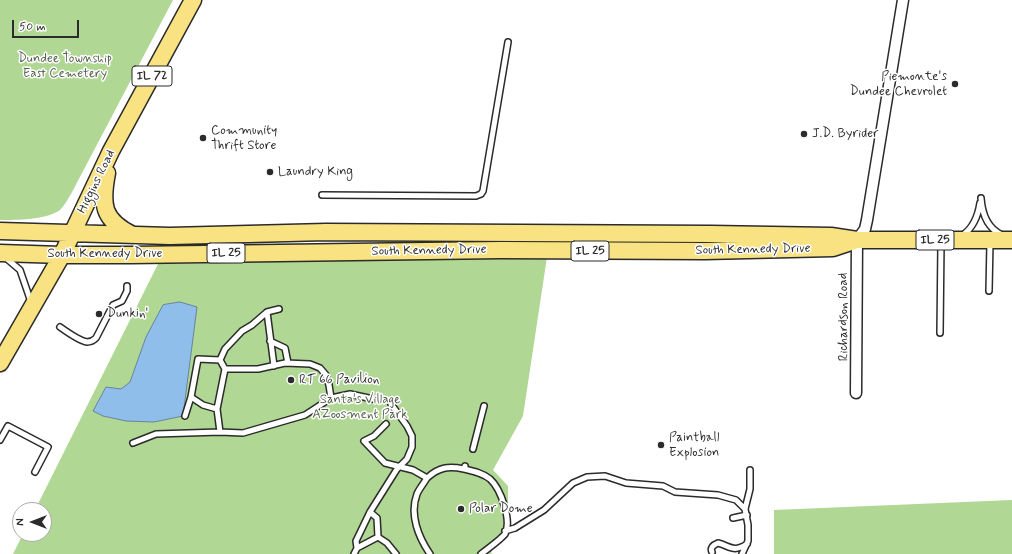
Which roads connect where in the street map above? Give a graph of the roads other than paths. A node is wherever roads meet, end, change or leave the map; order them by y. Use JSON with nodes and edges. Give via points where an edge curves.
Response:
{"nodes":[{"id":1,"x":193,"y":0,"type":"edge"},
{"id":2,"x":903,"y":0,"type":"edge"},
{"id":3,"x":508,"y":42,"type":"dead end"},
{"id":4,"x":112,"y":151,"type":"junction"},
{"id":5,"x":322,"y":195,"type":"dead end"},
{"id":6,"x":0,"y":231,"type":"edge"},
{"id":7,"x":72,"y":233,"type":"junction"},
{"id":8,"x":133,"y":235,"type":"junction"},
{"id":9,"x":857,"y":240,"type":"junction"},
{"id":10,"x":948,"y":240,"type":"junction"},
{"id":11,"x":990,"y":240,"type":"junction"},
{"id":12,"x":1012,"y":240,"type":"edge"},
{"id":13,"x":687,"y":242,"type":"junction"},
{"id":14,"x":0,"y":253,"type":"edge"},
{"id":15,"x":62,"y":255,"type":"junction"},
{"id":16,"x":127,"y":286,"type":"dead end"},
{"id":17,"x":990,"y":291,"type":"dead end"},
{"id":18,"x":32,"y":307,"type":"junction"},
{"id":19,"x":279,"y":309,"type":"dead end"},
{"id":20,"x":267,"y":312,"type":"junction"},
{"id":21,"x":60,"y":328,"type":"dead end"},
{"id":22,"x":940,"y":333,"type":"dead end"},
{"id":23,"x":270,"y":341,"type":"junction"},
{"id":24,"x":220,"y":360,"type":"junction"},
{"id":25,"x":0,"y":363,"type":"edge"},
{"id":26,"x":288,"y":363,"type":"junction"},
{"id":27,"x":274,"y":366,"type":"junction"},
{"id":28,"x":226,"y":369,"type":"junction"},
{"id":29,"x":856,"y":394,"type":"dead end"},
{"id":30,"x":191,"y":397,"type":"junction"},
{"id":31,"x":331,"y":398,"type":"junction"},
{"id":32,"x":373,"y":399,"type":"dead end"},
{"id":33,"x":390,"y":404,"type":"dead end"},
{"id":34,"x":484,"y":406,"type":"dead end"},
{"id":35,"x":217,"y":409,"type":"junction"},
{"id":36,"x":185,"y":416,"type":"dead end"},
{"id":37,"x":386,"y":424,"type":"dead end"},
{"id":38,"x":220,"y":432,"type":"junction"},
{"id":39,"x":0,"y":440,"type":"edge"},
{"id":40,"x":133,"y":443,"type":"dead end"},
{"id":41,"x":473,"y":449,"type":"dead end"},
{"id":42,"x":400,"y":466,"type":"junction"},
{"id":43,"x":750,"y":470,"type":"dead end"},
{"id":44,"x":36,"y":472,"type":"dead end"},
{"id":45,"x":427,"y":478,"type":"junction"},
{"id":46,"x":370,"y":512,"type":"junction"},
{"id":47,"x":746,"y":512,"type":"junction"},
{"id":48,"x":733,"y":518,"type":"dead end"},
{"id":49,"x":505,"y":531,"type":"junction"},
{"id":50,"x":378,"y":537,"type":"junction"},
{"id":51,"x":747,"y":544,"type":"junction"},
{"id":52,"x":357,"y":548,"type":"junction"},
{"id":53,"x":712,"y":552,"type":"dead end"},
{"id":54,"x":354,"y":554,"type":"edge"},
{"id":55,"x":396,"y":554,"type":"edge"},
{"id":56,"x":430,"y":554,"type":"edge"},
{"id":57,"x":480,"y":554,"type":"edge"},
{"id":58,"x":742,"y":554,"type":"edge"}],
"edges":[{"from":1,"to":4,"type":"main road","name":"Higgins Road","number":"IL 72"},
{"from":2,"to":9,"type":"street","via":[[867,220],[865,229]]},
{"from":3,"to":5,"type":"lane","via":[[481,194]]},
{"from":4,"to":7,"type":"main road","name":"Higgins Road","number":"IL 72"},
{"from":4,"to":8,"type":"main road","via":[[104,205],[120,229]]},
{"from":6,"to":7,"type":"main road","name":"South Kennedy Drive","number":"IL 25"},
{"from":7,"to":8,"type":"main road","name":"South Kennedy Drive","number":"IL 25"},
{"from":7,"to":15,"type":"main road","name":"Higgins Road","number":"IL 72"},
{"from":8,"to":13,"type":"main road","name":"South Kennedy Drive","number":"IL 25","via":[[326,232]]},
{"from":9,"to":10,"type":"main road","name":"South Kennedy Drive","number":"IL 25"},
{"from":9,"to":13,"type":"main road","name":"South Kennedy Drive","number":"IL 25","via":[[833,248]]},
{"from":9,"to":29,"type":"street","name":"Richardson Road"},
{"from":10,"to":11,"type":"main road","name":"South Kennedy Drive","number":"IL 25"},
{"from":10,"to":12,"type":"lane","via":[[965,234],[974,223],[981,198],[988,224],[999,234]]},
{"from":10,"to":22,"type":"lane"},
{"from":11,"to":12,"type":"main road","name":"South Kennedy Drive","number":"IL 25"},
{"from":11,"to":17,"type":"lane"},
{"from":13,"to":15,"type":"main road","name":"South Kennedy Drive","number":"IL 25","via":[[494,250]]},
{"from":14,"to":15,"type":"main road","name":"South Kennedy Drive","number":"IL 25"},
{"from":14,"to":18,"type":"lane","via":[[20,270]]},
{"from":15,"to":18,"type":"main road","name":"Higgins Road","number":"IL 72"},
{"from":16,"to":21,"type":"lane","via":[[122,301],[113,305],[92,341],[86,342]]},
{"from":18,"to":25,"type":"main road","name":"Higgins Road","number":"IL 72"},
{"from":19,"to":20,"type":"lane"},
{"from":20,"to":23,"type":"lane"},
{"from":20,"to":24,"type":"lane","via":[[242,331],[225,349]]},
{"from":23,"to":26,"type":"lane","via":[[284,348]]},
{"from":23,"to":27,"type":"lane"},
{"from":24,"to":28,"type":"lane"},
{"from":24,"to":30,"type":"lane","via":[[198,359]]},
{"from":26,"to":27,"type":"lane"},
{"from":26,"to":31,"type":"lane","via":[[310,364],[320,368],[326,375]]},
{"from":27,"to":28,"type":"lane"},
{"from":28,"to":35,"type":"lane"},
{"from":30,"to":35,"type":"lane","via":[[203,405]]},
{"from":30,"to":36,"type":"lane"},
{"from":31,"to":32,"type":"lane","via":[[350,394]]},
{"from":31,"to":38,"type":"lane","via":[[305,415],[243,433]]},
{"from":33,"to":42,"type":"lane","via":[[412,436],[412,447],[407,459]]},
{"from":34,"to":41,"type":"lane"},
{"from":35,"to":38,"type":"lane"},
{"from":37,"to":42,"type":"lane","via":[[374,436],[364,440],[385,463]]},
{"from":38,"to":40,"type":"lane","via":[[156,434]]},
{"from":39,"to":44,"type":"lane","via":[[8,426],[48,448]]},
{"from":42,"to":45,"type":"lane"},
{"from":42,"to":46,"type":"lane"},
{"from":43,"to":47,"type":"lane"},
{"from":45,"to":49,"type":"lane","via":[[434,472],[451,466],[465,467],[481,473],[491,480],[500,492],[508,523]]},
{"from":45,"to":56,"type":"lane","via":[[417,494],[414,513],[421,542]]},
{"from":46,"to":50,"type":"lane","via":[[377,518]]},
{"from":46,"to":52,"type":"lane","via":[[356,541]]},
{"from":47,"to":48,"type":"lane"},
{"from":47,"to":49,"type":"lane","via":[[736,500],[727,496],[680,493],[663,486],[626,483],[608,476],[596,475],[573,483],[544,510],[515,528]]},
{"from":47,"to":51,"type":"lane","via":[[749,534]]},
{"from":49,"to":57,"type":"lane","via":[[505,534]]},
{"from":50,"to":52,"type":"lane"},
{"from":50,"to":55,"type":"lane"},
{"from":51,"to":53,"type":"lane","via":[[734,549],[718,543],[711,549]]},
{"from":51,"to":58,"type":"lane"},
{"from":52,"to":54,"type":"lane"}]}
